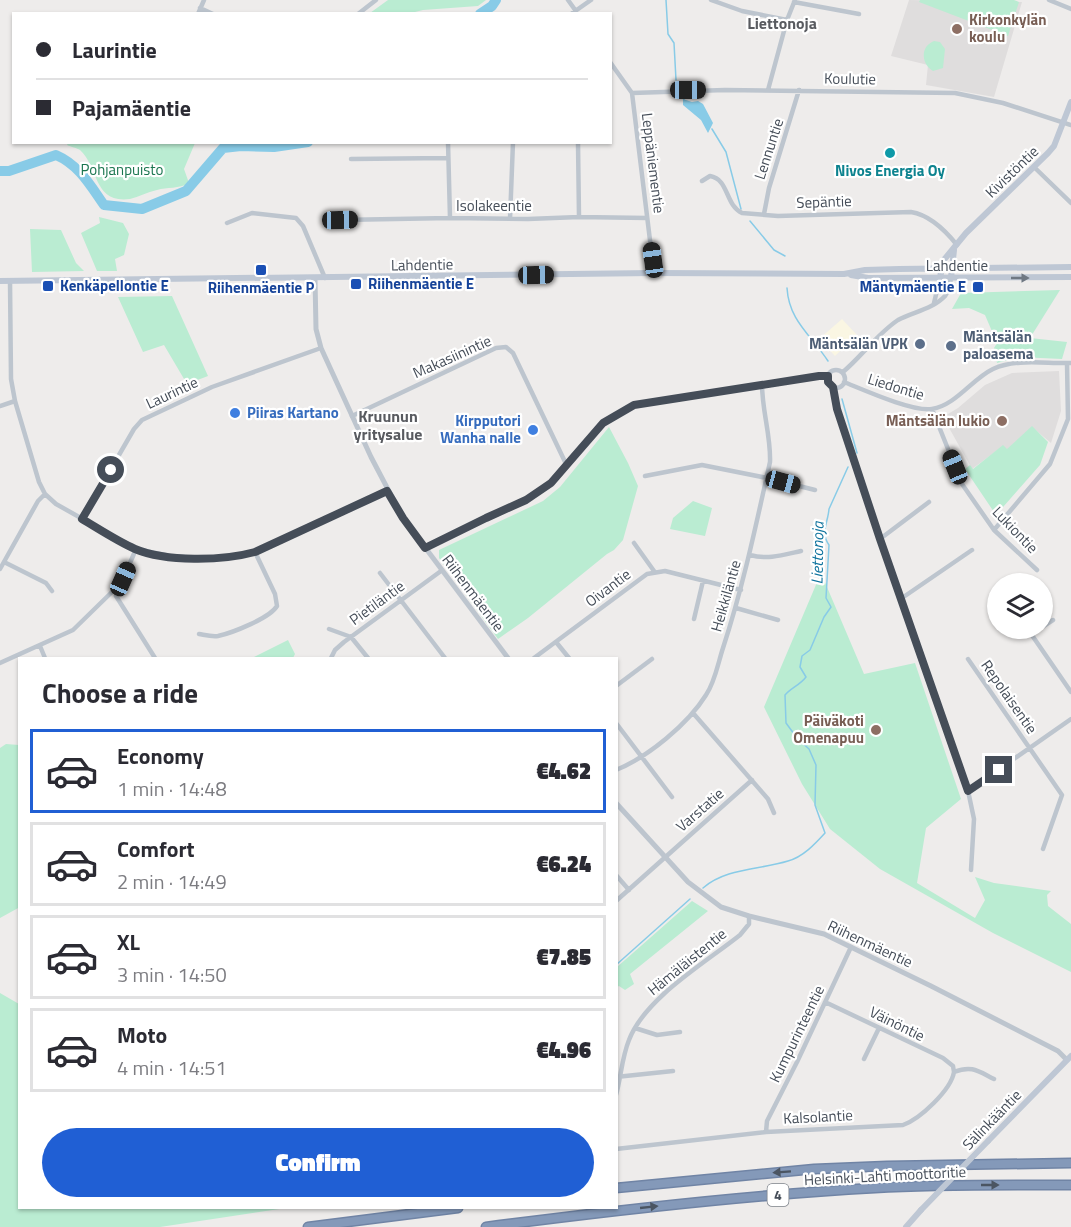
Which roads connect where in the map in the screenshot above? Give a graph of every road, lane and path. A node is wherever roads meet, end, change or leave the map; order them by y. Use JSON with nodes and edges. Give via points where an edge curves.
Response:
{"nodes":[{"id":1,"x":204,"y":0,"type":"edge"},
{"id":2,"x":376,"y":0,"type":"edge"},
{"id":3,"x":591,"y":0,"type":"edge"},
{"id":4,"x":711,"y":0,"type":"edge"},
{"id":5,"x":1049,"y":0,"type":"edge"},
{"id":6,"x":795,"y":1,"type":"edge"},
{"id":7,"x":1071,"y":9,"type":"edge"},
{"id":8,"x":199,"y":11,"type":"edge"},
{"id":9,"x":361,"y":12,"type":"edge"},
{"id":10,"x":576,"y":12,"type":"edge"},
{"id":11,"x":859,"y":14,"type":"dead end"},
{"id":12,"x":787,"y":21,"type":"junction"},
{"id":13,"x":612,"y":65,"type":"edge"},
{"id":14,"x":768,"y":90,"type":"junction"},
{"id":15,"x":799,"y":90,"type":"junction"},
{"id":16,"x":632,"y":93,"type":"junction"},
{"id":17,"x":1071,"y":102,"type":"edge"},
{"id":18,"x":1064,"y":123,"type":"junction"},
{"id":19,"x":1071,"y":125,"type":"edge"},
{"id":20,"x":448,"y":144,"type":"edge"},
{"id":21,"x":513,"y":144,"type":"edge"},
{"id":22,"x":578,"y":144,"type":"edge"},
{"id":23,"x":448,"y":158,"type":"junction"},
{"id":24,"x":351,"y":159,"type":"dead end"},
{"id":25,"x":1035,"y":167,"type":"junction"},
{"id":26,"x":702,"y":181,"type":"dead end"},
{"id":27,"x":1071,"y":203,"type":"edge"},
{"id":28,"x":764,"y":214,"type":"junction"},
{"id":29,"x":579,"y":217,"type":"junction"},
{"id":30,"x":450,"y":218,"type":"junction"},
{"id":31,"x":647,"y":218,"type":"junction"},
{"id":32,"x":510,"y":219,"type":"junction"},
{"id":33,"x":340,"y":220,"type":"dead end"},
{"id":34,"x":227,"y":224,"type":"dead end"},
{"id":35,"x":956,"y":247,"type":"junction"},
{"id":36,"x":1071,"y":267,"type":"edge"},
{"id":37,"x":942,"y":268,"type":"junction"},
{"id":38,"x":952,"y":268,"type":"junction"},
{"id":39,"x":654,"y":273,"type":"junction"},
{"id":40,"x":844,"y":274,"type":"junction"},
{"id":41,"x":1071,"y":277,"type":"edge"},
{"id":42,"x":325,"y":278,"type":"junction"},
{"id":43,"x":940,"y":278,"type":"junction"},
{"id":44,"x":951,"y":278,"type":"junction"},
{"id":45,"x":315,"y":279,"type":"junction"},
{"id":46,"x":0,"y":281,"type":"edge"},
{"id":47,"x":10,"y":281,"type":"junction"},
{"id":48,"x":934,"y":303,"type":"junction"},
{"id":49,"x":321,"y":348,"type":"junction"},
{"id":50,"x":1069,"y":363,"type":"edge"},
{"id":51,"x":843,"y":372,"type":"junction"},
{"id":52,"x":828,"y":376,"type":"junction"},
{"id":53,"x":844,"y":382,"type":"junction"},
{"id":54,"x":762,"y":384,"type":"junction"},
{"id":55,"x":833,"y":387,"type":"junction"},
{"id":56,"x":15,"y":401,"type":"junction"},
{"id":57,"x":0,"y":406,"type":"edge"},
{"id":58,"x":932,"y":409,"type":"junction"},
{"id":59,"x":352,"y":416,"type":"junction"},
{"id":60,"x":567,"y":466,"type":"junction"},
{"id":61,"x":645,"y":476,"type":"dead end"},
{"id":62,"x":766,"y":478,"type":"junction"},
{"id":63,"x":815,"y":490,"type":"dead end"},
{"id":64,"x":387,"y":491,"type":"junction"},
{"id":65,"x":45,"y":494,"type":"junction"},
{"id":66,"x":929,"y":502,"type":"dead end"},
{"id":67,"x":82,"y":519,"type":"junction"},
{"id":68,"x":994,"y":530,"type":"junction"},
{"id":69,"x":880,"y":539,"type":"junction"},
{"id":70,"x":634,"y":543,"type":"dead end"},
{"id":71,"x":425,"y":548,"type":"junction"},
{"id":72,"x":136,"y":549,"type":"junction"},
{"id":73,"x":972,"y":550,"type":"dead end"},
{"id":74,"x":801,"y":551,"type":"dead end"},
{"id":75,"x":255,"y":552,"type":"junction"},
{"id":76,"x":750,"y":555,"type":"junction"},
{"id":77,"x":4,"y":562,"type":"junction"},
{"id":78,"x":0,"y":569,"type":"edge"},
{"id":79,"x":1037,"y":570,"type":"dead end"},
{"id":80,"x":441,"y":571,"type":"junction"},
{"id":81,"x":654,"y":572,"type":"junction"},
{"id":82,"x":380,"y":573,"type":"dead end"},
{"id":83,"x":703,"y":581,"type":"junction"},
{"id":84,"x":741,"y":590,"type":"junction"},
{"id":85,"x":52,"y":591,"type":"dead end"},
{"id":86,"x":116,"y":596,"type":"dead end"},
{"id":87,"x":902,"y":598,"type":"junction"},
{"id":88,"x":402,"y":599,"type":"junction"},
{"id":89,"x":736,"y":608,"type":"junction"},
{"id":90,"x":694,"y":619,"type":"dead end"},
{"id":91,"x":778,"y":620,"type":"dead end"},
{"id":92,"x":329,"y":629,"type":"dead end"},
{"id":93,"x":199,"y":634,"type":"dead end"},
{"id":94,"x":351,"y":637,"type":"junction"},
{"id":95,"x":1035,"y":639,"type":"edge"},
{"id":96,"x":556,"y":642,"type":"junction"},
{"id":97,"x":40,"y":646,"type":"junction"},
{"id":98,"x":45,"y":657,"type":"edge"},
{"id":99,"x":154,"y":657,"type":"edge"},
{"id":100,"x":331,"y":657,"type":"edge"},
{"id":101,"x":367,"y":657,"type":"edge"},
{"id":102,"x":444,"y":657,"type":"edge"},
{"id":103,"x":507,"y":657,"type":"edge"},
{"id":104,"x":535,"y":657,"type":"edge"},
{"id":105,"x":568,"y":657,"type":"edge"},
{"id":106,"x":652,"y":659,"type":"dead end"},
{"id":107,"x":968,"y":659,"type":"dead end"},
{"id":108,"x":0,"y":663,"type":"edge"},
{"id":109,"x":618,"y":684,"type":"edge"},
{"id":110,"x":1071,"y":692,"type":"edge"},
{"id":111,"x":693,"y":713,"type":"junction"},
{"id":112,"x":1071,"y":719,"type":"edge"},
{"id":113,"x":618,"y":726,"type":"edge"},
{"id":114,"x":1030,"y":748,"type":"junction"},
{"id":115,"x":641,"y":757,"type":"junction"},
{"id":116,"x":618,"y":769,"type":"edge"},
{"id":117,"x":752,"y":780,"type":"junction"},
{"id":118,"x":968,"y":791,"type":"junction"},
{"id":119,"x":672,"y":797,"type":"dead end"},
{"id":120,"x":618,"y":805,"type":"edge"},
{"id":121,"x":774,"y":813,"type":"dead end"},
{"id":122,"x":1043,"y":849,"type":"dead end"},
{"id":123,"x":664,"y":857,"type":"junction"},
{"id":124,"x":970,"y":870,"type":"dead end"},
{"id":125,"x":618,"y":877,"type":"edge"},
{"id":126,"x":629,"y":890,"type":"junction"},
{"id":127,"x":618,"y":899,"type":"edge"},
{"id":128,"x":749,"y":916,"type":"junction"},
{"id":129,"x":850,"y":947,"type":"junction"},
{"id":130,"x":825,"y":1002,"type":"junction"},
{"id":131,"x":635,"y":1028,"type":"junction"},
{"id":132,"x":879,"y":1028,"type":"junction"},
{"id":133,"x":680,"y":1032,"type":"dead end"},
{"id":134,"x":1069,"y":1058,"type":"edge"},
{"id":135,"x":864,"y":1059,"type":"dead end"},
{"id":136,"x":673,"y":1071,"type":"dead end"},
{"id":137,"x":954,"y":1072,"type":"junction"},
{"id":138,"x":619,"y":1077,"type":"edge"},
{"id":139,"x":994,"y":1079,"type":"dead end"},
{"id":140,"x":766,"y":1132,"type":"junction"},
{"id":141,"x":618,"y":1149,"type":"edge"},
{"id":142,"x":1071,"y":1163,"type":"edge"},
{"id":143,"x":1071,"y":1185,"type":"edge"},
{"id":144,"x":618,"y":1188,"type":"edge"},
{"id":145,"x":450,"y":1209,"type":"edge"},
{"id":146,"x":308,"y":1227,"type":"edge"},
{"id":147,"x":486,"y":1227,"type":"edge"},
{"id":148,"x":906,"y":1227,"type":"edge"}],
"edges":[{"from":1,"to":8,"type":"street"},
{"from":2,"to":9,"type":"street"},
{"from":3,"to":10,"type":"street"},
{"from":4,"to":12,"type":"street"},
{"from":5,"to":7,"type":"street"},
{"from":6,"to":11,"type":"street"},
{"from":6,"to":12,"type":"street"},
{"from":12,"to":14,"type":"street"},
{"from":13,"to":16,"type":"street","name":"Leppäniementie"},
{"from":14,"to":15,"type":"street","name":"Koulutie"},
{"from":14,"to":16,"type":"street","name":"Koulutie"},
{"from":15,"to":18,"type":"street","name":"Koulutie","via":[[955,93],[1003,103]]},
{"from":15,"to":28,"type":"street","name":"Lennuntie"},
{"from":16,"to":31,"type":"street","name":"Leppäniementie"},
{"from":17,"to":18,"type":"main road","name":"Kivistöntie"},
{"from":18,"to":19,"type":"street","name":"Koulutie"},
{"from":18,"to":25,"type":"main road","name":"Kivistöntie","via":[[1054,146]]},
{"from":20,"to":23,"type":"street"},
{"from":21,"to":32,"type":"street"},
{"from":22,"to":29,"type":"street"},
{"from":23,"to":24,"type":"street"},
{"from":23,"to":30,"type":"street"},
{"from":25,"to":27,"type":"street"},
{"from":25,"to":35,"type":"main road","name":"Kivistöntie"},
{"from":26,"to":28,"type":"street","name":"Sepäntie","via":[[717,177],[737,211]]},
{"from":28,"to":35,"type":"street","name":"Sepäntie","via":[[911,212],[939,226]]},
{"from":29,"to":31,"type":"street","name":"Isolakeentie"},
{"from":29,"to":32,"type":"street","name":"Isolakeentie"},
{"from":30,"to":32,"type":"street","name":"Isolakeentie"},
{"from":30,"to":33,"type":"street","name":"Isolakeentie"},
{"from":31,"to":39,"type":"street","name":"Leppäniementie"},
{"from":34,"to":42,"type":"street","via":[[252,213],[296,218]]},
{"from":35,"to":37,"type":"main road","name":"Kivistöntie","via":[[943,261]]},
{"from":35,"to":38,"type":"main road"},
{"from":36,"to":38,"type":"main road","name":"Lahdentie"},
{"from":37,"to":38,"type":"main road","name":"Lahdentie"},
{"from":37,"to":40,"type":"main road","name":"Lahdentie"},
{"from":37,"to":43,"type":"main road","name":"Kivistöntie"},
{"from":38,"to":44,"type":"main road"},
{"from":39,"to":40,"type":"main road","name":"Lahdentie"},
{"from":39,"to":42,"type":"main road","name":"Lahdentie"},
{"from":40,"to":43,"type":"main road","name":"Lahdentie"},
{"from":44,"to":41,"type":"main road","name":"Lahdentie","one_way":true},
{"from":42,"to":45,"type":"main road","name":"Lahdentie"},
{"from":43,"to":44,"type":"main road","name":"Lahdentie"},
{"from":43,"to":48,"type":"street"},
{"from":44,"to":48,"type":"street","via":[[945,296]]},
{"from":45,"to":47,"type":"main road","name":"Lahdentie"},
{"from":45,"to":49,"type":"street","name":"Riihenmäentie","via":[[316,329]]},
{"from":46,"to":47,"type":"main road","name":"Lahdentie"},
{"from":47,"to":56,"type":"street","via":[[11,379]]},
{"from":48,"to":51,"type":"street","via":[[892,325]]},
{"from":49,"to":59,"type":"street","name":"Riihenmäentie"},
{"from":49,"to":67,"type":"street","name":"Laurintie","via":[[212,387],[142,420]]},
{"from":50,"to":58,"type":"street","name":"Liedontie","via":[[1002,365],[948,403]]},
{"from":50,"to":68,"type":"street","via":[[1068,419],[1050,464]]},
{"from":51,"to":52,"type":"street","via":[[835,370]]},
{"from":51,"to":53,"type":"street"},
{"from":52,"to":54,"type":"street"},
{"from":52,"to":55,"type":"street"},
{"from":53,"to":55,"type":"street"},
{"from":53,"to":58,"type":"street","name":"Liedontie","via":[[915,407]]},
{"from":54,"to":60,"type":"street","via":[[634,405],[603,423]]},
{"from":54,"to":62,"type":"street","name":"Heikkiläntie","via":[[771,443]]},
{"from":55,"to":69,"type":"street"},
{"from":56,"to":57,"type":"street"},
{"from":56,"to":65,"type":"street"},
{"from":58,"to":68,"type":"street","name":"Lukiontie","via":[[962,484]]},
{"from":59,"to":60,"type":"street","name":"Makasiinintie","via":[[496,348],[506,347],[513,353]]},
{"from":59,"to":64,"type":"street","name":"Riihenmäentie"},
{"from":60,"to":71,"type":"street","via":[[526,500]]},
{"from":61,"to":62,"type":"street","via":[[702,465]]},
{"from":62,"to":63,"type":"street"},
{"from":62,"to":76,"type":"street","name":"Heikkiläntie"},
{"from":64,"to":71,"type":"street","name":"Riihenmäentie"},
{"from":64,"to":75,"type":"street"},
{"from":65,"to":67,"type":"street"},
{"from":65,"to":77,"type":"street"},
{"from":66,"to":69,"type":"street"},
{"from":67,"to":72,"type":"street"},
{"from":68,"to":79,"type":"street","name":"Lukiontie"},
{"from":69,"to":87,"type":"street"},
{"from":70,"to":81,"type":"street"},
{"from":71,"to":80,"type":"street","name":"Riihenmäentie"},
{"from":72,"to":75,"type":"street","via":[[212,559]]},
{"from":72,"to":97,"type":"street","via":[[123,579],[108,596],[73,630]]},
{"from":73,"to":87,"type":"street"},
{"from":74,"to":76,"type":"street","via":[[775,557]]},
{"from":75,"to":93,"type":"street","via":[[275,594],[274,611],[216,637]]},
{"from":76,"to":84,"type":"street","name":"Heikkiläntie"},
{"from":77,"to":78,"type":"street"},
{"from":77,"to":85,"type":"street","via":[[46,583]]},
{"from":80,"to":88,"type":"street","name":"Pietiläntie"},
{"from":80,"to":103,"type":"street","name":"Riihenmäentie"},
{"from":81,"to":83,"type":"street","name":"Oivantie"},
{"from":81,"to":96,"type":"street","name":"Oivantie"},
{"from":82,"to":88,"type":"street"},
{"from":83,"to":84,"type":"street","name":"Oivantie"},
{"from":83,"to":90,"type":"street"},
{"from":84,"to":89,"type":"street","name":"Heikkiläntie"},
{"from":86,"to":99,"type":"street"},
{"from":87,"to":118,"type":"street"},
{"from":88,"to":94,"type":"street","name":"Pietiläntie"},
{"from":88,"to":102,"type":"street"},
{"from":89,"to":91,"type":"street"},
{"from":89,"to":111,"type":"street","name":"Heikkiläntie","via":[[708,693]]},
{"from":92,"to":94,"type":"street"},
{"from":94,"to":100,"type":"street","name":"Pietiläntie","via":[[334,650]]},
{"from":94,"to":101,"type":"street"},
{"from":95,"to":110,"type":"street"},
{"from":96,"to":104,"type":"street","name":"Oivantie"},
{"from":96,"to":105,"type":"street"},
{"from":97,"to":98,"type":"street"},
{"from":97,"to":108,"type":"street"},
{"from":106,"to":109,"type":"street"},
{"from":107,"to":114,"type":"street","name":"Repolaisentie"},
{"from":111,"to":115,"type":"street","name":"Heikkiläntie"},
{"from":111,"to":117,"type":"street"},
{"from":112,"to":114,"type":"street"},
{"from":113,"to":115,"type":"street"},
{"from":114,"to":118,"type":"street"},
{"from":114,"to":122,"type":"street","name":"Repolaisentie","via":[[1062,795]]},
{"from":115,"to":116,"type":"street","name":"Heikkiläntie"},
{"from":115,"to":119,"type":"street"},
{"from":117,"to":121,"type":"street"},
{"from":117,"to":123,"type":"street","name":"Varstatie"},
{"from":118,"to":124,"type":"street","via":[[974,819]]},
{"from":120,"to":123,"type":"street","name":"Riihenmäentie"},
{"from":123,"to":126,"type":"street","name":"Varstatie"},
{"from":123,"to":128,"type":"street","name":"Riihenmäentie","via":[[705,896]]},
{"from":125,"to":126,"type":"street"},
{"from":126,"to":127,"type":"street","name":"Varstatie"},
{"from":128,"to":129,"type":"street","name":"Riihenmäentie","via":[[824,934]]},
{"from":128,"to":131,"type":"street","name":"Hämäläistentie","via":[[749,924],[740,935],[659,999]]},
{"from":129,"to":130,"type":"street","name":"Kumpurinteentie"},
{"from":129,"to":134,"type":"street","name":"Riihenmäentie"},
{"from":130,"to":132,"type":"street","name":"Väinöntie"},
{"from":130,"to":140,"type":"street","name":"Kumpurinteentie","via":[[767,1121]]},
{"from":131,"to":133,"type":"street","via":[[657,1035]]},
{"from":131,"to":138,"type":"street","name":"Hämäläistentie"},
{"from":132,"to":135,"type":"street"},
{"from":132,"to":137,"type":"street","name":"Väinöntie","via":[[943,1058]]},
{"from":134,"to":148,"type":"main road","name":"Sälinkääntie","bridge":true},
{"from":136,"to":138,"type":"street"},
{"from":137,"to":139,"type":"street","via":[[970,1068]]},
{"from":137,"to":140,"type":"street","name":"Kalsolantie","via":[[949,1087],[916,1119],[903,1125]]},
{"from":140,"to":141,"type":"street","name":"Kalsolantie"},
{"from":142,"to":144,"type":"highway","name":"Helsinki-Lahti moottoritie","number":"4","one_way":true,"via":[[814,1169]]},
{"from":147,"to":143,"type":"highway","name":"Helsinki-Lahti moottoritie","number":"4","one_way":true,"via":[[762,1196],[877,1188]]},
{"from":145,"to":146,"type":"highway"}]}
